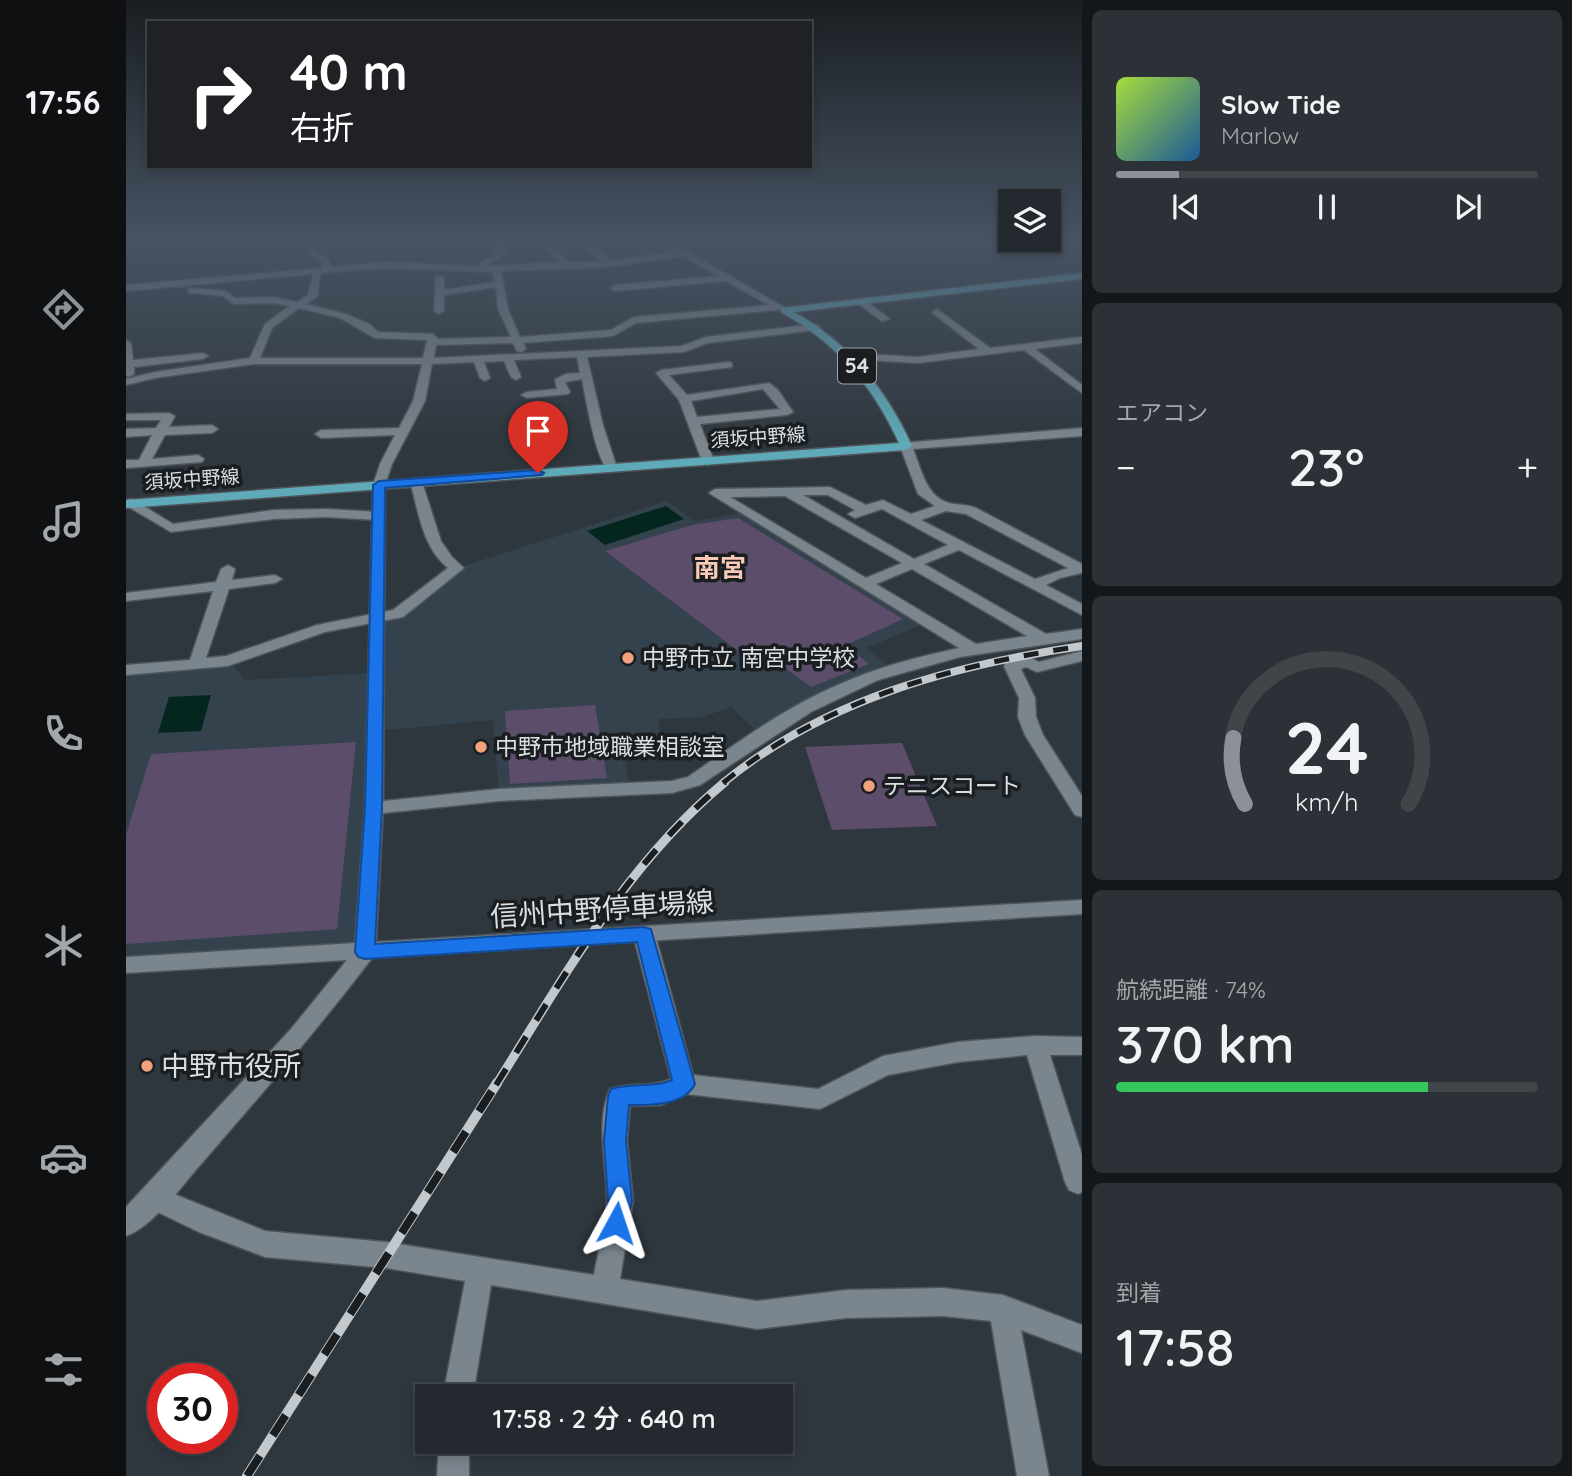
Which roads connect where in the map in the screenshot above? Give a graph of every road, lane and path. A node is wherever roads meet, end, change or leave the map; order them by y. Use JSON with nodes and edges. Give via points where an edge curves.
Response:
{"nodes":[{"id":1,"x":295,"y":307,"type":"edge"},
{"id":2,"x":306,"y":307,"type":"edge"},
{"id":3,"x":439,"y":307,"type":"edge"},
{"id":4,"x":503,"y":307,"type":"edge"},
{"id":5,"x":794,"y":307,"type":"edge"},
{"id":6,"x":868,"y":307,"type":"edge"},
{"id":7,"x":781,"y":308,"type":"junction"},
{"id":8,"x":439,"y":311,"type":"dead end"},
{"id":9,"x":937,"y":312,"type":"dead end"},
{"id":10,"x":885,"y":319,"type":"dead end"},
{"id":11,"x":815,"y":327,"type":"junction"},
{"id":12,"x":697,"y":334,"type":"junction"},
{"id":13,"x":516,"y":340,"type":"junction"},
{"id":14,"x":1082,"y":340,"type":"edge"},
{"id":15,"x":432,"y":342,"type":"junction"},
{"id":16,"x":126,"y":343,"type":"edge"},
{"id":17,"x":1026,"y":347,"type":"junction"},
{"id":18,"x":986,"y":350,"type":"junction"},
{"id":19,"x":581,"y":353,"type":"junction"},
{"id":20,"x":524,"y":355,"type":"junction"},
{"id":21,"x":203,"y":356,"type":"dead end"},
{"id":22,"x":507,"y":356,"type":"junction"},
{"id":23,"x":850,"y":356,"type":"junction"},
{"id":24,"x":718,"y":358,"type":"dead end"},
{"id":25,"x":478,"y":359,"type":"junction"},
{"id":26,"x":254,"y":361,"type":"junction"},
{"id":27,"x":429,"y":361,"type":"junction"},
{"id":28,"x":129,"y":364,"type":"junction"},
{"id":29,"x":587,"y":376,"type":"junction"},
{"id":30,"x":516,"y":377,"type":"dead end"},
{"id":31,"x":485,"y":378,"type":"dead end"},
{"id":32,"x":127,"y":382,"type":"edge"},
{"id":33,"x":1081,"y":388,"type":"edge"},
{"id":34,"x":527,"y":395,"type":"dead end"},
{"id":35,"x":684,"y":399,"type":"junction"},
{"id":36,"x":126,"y":417,"type":"edge"},
{"id":37,"x":694,"y":421,"type":"junction"},
{"id":38,"x":212,"y":429,"type":"dead end"},
{"id":39,"x":402,"y":431,"type":"junction"},
{"id":40,"x":160,"y":432,"type":"junction"},
{"id":41,"x":1082,"y":432,"type":"edge"},
{"id":42,"x":126,"y":433,"type":"edge"},
{"id":43,"x":321,"y":434,"type":"dead end"},
{"id":44,"x":906,"y":446,"type":"junction"},
{"id":45,"x":198,"y":459,"type":"dead end"},
{"id":46,"x":708,"y":460,"type":"junction"},
{"id":47,"x":143,"y":463,"type":"junction"},
{"id":48,"x":126,"y":464,"type":"edge"},
{"id":49,"x":611,"y":468,"type":"junction"},
{"id":50,"x":416,"y":482,"type":"junction"},
{"id":51,"x":379,"y":485,"type":"junction"},
{"id":52,"x":788,"y":492,"type":"junction"},
{"id":53,"x":129,"y":503,"type":"edge"},
{"id":54,"x":945,"y":507,"type":"junction"},
{"id":55,"x":865,"y":510,"type":"junction"},
{"id":56,"x":378,"y":516,"type":"junction"},
{"id":57,"x":910,"y":519,"type":"junction"},
{"id":58,"x":839,"y":520,"type":"junction"},
{"id":59,"x":960,"y":545,"type":"junction"},
{"id":60,"x":913,"y":564,"type":"junction"},
{"id":61,"x":228,"y":569,"type":"dead end"},
{"id":62,"x":1082,"y":569,"type":"edge"},
{"id":63,"x":275,"y":579,"type":"dead end"},
{"id":64,"x":864,"y":584,"type":"junction"},
{"id":65,"x":1035,"y":585,"type":"junction"},
{"id":66,"x":222,"y":586,"type":"junction"},
{"id":67,"x":126,"y":597,"type":"edge"},
{"id":68,"x":1082,"y":610,"type":"edge"},
{"id":69,"x":379,"y":619,"type":"junction"},
{"id":70,"x":1082,"y":634,"type":"edge"},
{"id":71,"x":1042,"y":638,"type":"junction"},
{"id":72,"x":972,"y":649,"type":"junction"},
{"id":73,"x":1082,"y":656,"type":"edge"},
{"id":74,"x":196,"y":665,"type":"junction"},
{"id":75,"x":126,"y":670,"type":"edge"},
{"id":76,"x":374,"y":808,"type":"junction"},
{"id":77,"x":1082,"y":811,"type":"edge"},
{"id":78,"x":1082,"y":907,"type":"edge"},
{"id":79,"x":644,"y":934,"type":"junction"},
{"id":80,"x":365,"y":952,"type":"junction"},
{"id":81,"x":126,"y":965,"type":"edge"},
{"id":82,"x":1035,"y":1045,"type":"junction"},
{"id":83,"x":1082,"y":1046,"type":"edge"},
{"id":84,"x":684,"y":1084,"type":"junction"},
{"id":85,"x":1078,"y":1182,"type":"dead end"},
{"id":86,"x":135,"y":1212,"type":"edge"},
{"id":87,"x":480,"y":1272,"type":"junction"},
{"id":88,"x":605,"y":1289,"type":"junction"},
{"id":89,"x":1003,"y":1309,"type":"junction"},
{"id":90,"x":1082,"y":1339,"type":"edge"},
{"id":91,"x":460,"y":1384,"type":"edge"},
{"id":92,"x":454,"y":1454,"type":"edge"},
{"id":93,"x":453,"y":1476,"type":"edge"},
{"id":94,"x":1033,"y":1476,"type":"edge"}],
"edges":[{"from":1,"to":26,"type":"street","via":[[270,322]]},
{"from":2,"to":15,"type":"street","via":[[343,316],[375,335],[430,335]]},
{"from":3,"to":8,"type":"street"},
{"from":4,"to":13,"type":"street"},
{"from":5,"to":7,"type":"main road"},
{"from":6,"to":10,"type":"street"},
{"from":7,"to":11,"type":"main road","number":"54"},
{"from":7,"to":12,"type":"street"},
{"from":9,"to":18,"type":"street"},
{"from":11,"to":12,"type":"street","via":[[792,332]]},
{"from":11,"to":23,"type":"main road","number":"54"},
{"from":12,"to":13,"type":"street","via":[[634,320],[613,333]]},
{"from":12,"to":19,"type":"street","via":[[676,350]]},
{"from":13,"to":15,"type":"street"},
{"from":13,"to":20,"type":"street"},
{"from":14,"to":17,"type":"street"},
{"from":15,"to":27,"type":"street"},
{"from":16,"to":28,"type":"street"},
{"from":17,"to":18,"type":"street"},
{"from":17,"to":33,"type":"street"},
{"from":18,"to":23,"type":"street","via":[[918,360]]},
{"from":19,"to":20,"type":"street"},
{"from":19,"to":29,"type":"street"},
{"from":20,"to":22,"type":"street"},
{"from":21,"to":28,"type":"street"},
{"from":22,"to":25,"type":"street"},
{"from":22,"to":30,"type":"street"},
{"from":23,"to":44,"type":"main road","number":"54"},
{"from":24,"to":35,"type":"street","via":[[727,365],[661,373]]},
{"from":25,"to":27,"type":"street"},
{"from":25,"to":31,"type":"street"},
{"from":26,"to":27,"type":"street"},
{"from":26,"to":32,"type":"street"},
{"from":27,"to":39,"type":"street","via":[[419,401]]},
{"from":28,"to":32,"type":"street"},
{"from":29,"to":34,"type":"street","via":[[559,381],[564,392]]},
{"from":29,"to":49,"type":"street","via":[[599,439]]},
{"from":35,"to":37,"type":"street"},
{"from":35,"to":37,"type":"street","via":[[765,385],[787,412]]},
{"from":36,"to":40,"type":"street","via":[[169,416]]},
{"from":37,"to":46,"type":"street"},
{"from":38,"to":40,"type":"street"},
{"from":39,"to":43,"type":"street"},
{"from":39,"to":51,"type":"street"},
{"from":40,"to":42,"type":"street"},
{"from":40,"to":47,"type":"street"},
{"from":41,"to":44,"type":"street"},
{"from":44,"to":46,"type":"main road","name":"須坂中野線"},
{"from":44,"to":54,"type":"street","via":[[925,494]]},
{"from":45,"to":47,"type":"street"},
{"from":46,"to":49,"type":"main road","name":"須坂中野線"},
{"from":47,"to":48,"type":"street"},
{"from":49,"to":50,"type":"main road","name":"須坂中野線"},
{"from":50,"to":51,"type":"main road","name":"須坂中野線"},
{"from":50,"to":69,"type":"street","via":[[428,531],[446,561],[457,568],[412,605]]},
{"from":51,"to":53,"type":"main road","name":"須坂中野線"},
{"from":51,"to":56,"type":"street"},
{"from":52,"to":55,"type":"street","via":[[830,491]]},
{"from":52,"to":58,"type":"street"},
{"from":52,"to":64,"type":"street","via":[[715,493]]},
{"from":53,"to":56,"type":"street","via":[[171,528],[264,514]]},
{"from":54,"to":57,"type":"street"},
{"from":54,"to":62,"type":"street","via":[[971,511]]},
{"from":55,"to":57,"type":"street","via":[[883,504]]},
{"from":55,"to":58,"type":"street"},
{"from":56,"to":69,"type":"street"},
{"from":57,"to":59,"type":"street"},
{"from":58,"to":60,"type":"street"},
{"from":59,"to":60,"type":"street"},
{"from":59,"to":65,"type":"street"},
{"from":60,"to":64,"type":"street"},
{"from":60,"to":71,"type":"street"},
{"from":61,"to":66,"type":"street"},
{"from":62,"to":65,"type":"street"},
{"from":63,"to":66,"type":"street"},
{"from":64,"to":72,"type":"street"},
{"from":65,"to":68,"type":"street"},
{"from":66,"to":67,"type":"street"},
{"from":66,"to":74,"type":"street"},
{"from":69,"to":74,"type":"street","via":[[346,622],[228,662]]},
{"from":69,"to":76,"type":"street"},
{"from":70,"to":71,"type":"street"},
{"from":71,"to":72,"type":"street"},
{"from":72,"to":76,"type":"street","via":[[893,669],[843,688],[694,781],[672,787],[499,795]]},
{"from":73,"to":77,"type":"street","via":[[1037,667],[1029,662],[1012,666],[1027,698],[1027,717],[1034,735]]},
{"from":74,"to":75,"type":"street"},
{"from":76,"to":80,"type":"street"},
{"from":78,"to":79,"type":"street","name":"信州中野停車場線"},
{"from":79,"to":80,"type":"street","name":"信州中野停車場線"},
{"from":79,"to":84,"type":"street"},
{"from":80,"to":81,"type":"street","name":"信州中野停車場線"},
{"from":80,"to":86,"type":"street","via":[[299,1036]]},
{"from":82,"to":83,"type":"street"},
{"from":82,"to":84,"type":"street","via":[[958,1052],[883,1066],[820,1099]]},
{"from":82,"to":85,"type":"street"},
{"from":84,"to":88,"type":"street","via":[[661,1095],[619,1096],[615,1141],[620,1201]]},
{"from":86,"to":87,"type":"street","via":[[208,1223],[265,1244],[369,1252]]},
{"from":87,"to":88,"type":"street"},
{"from":87,"to":91,"type":"street"},
{"from":88,"to":89,"type":"street","via":[[757,1315],[846,1304],[943,1302]]},
{"from":89,"to":90,"type":"street"},
{"from":89,"to":94,"type":"street"},
{"from":92,"to":93,"type":"street"}]}
